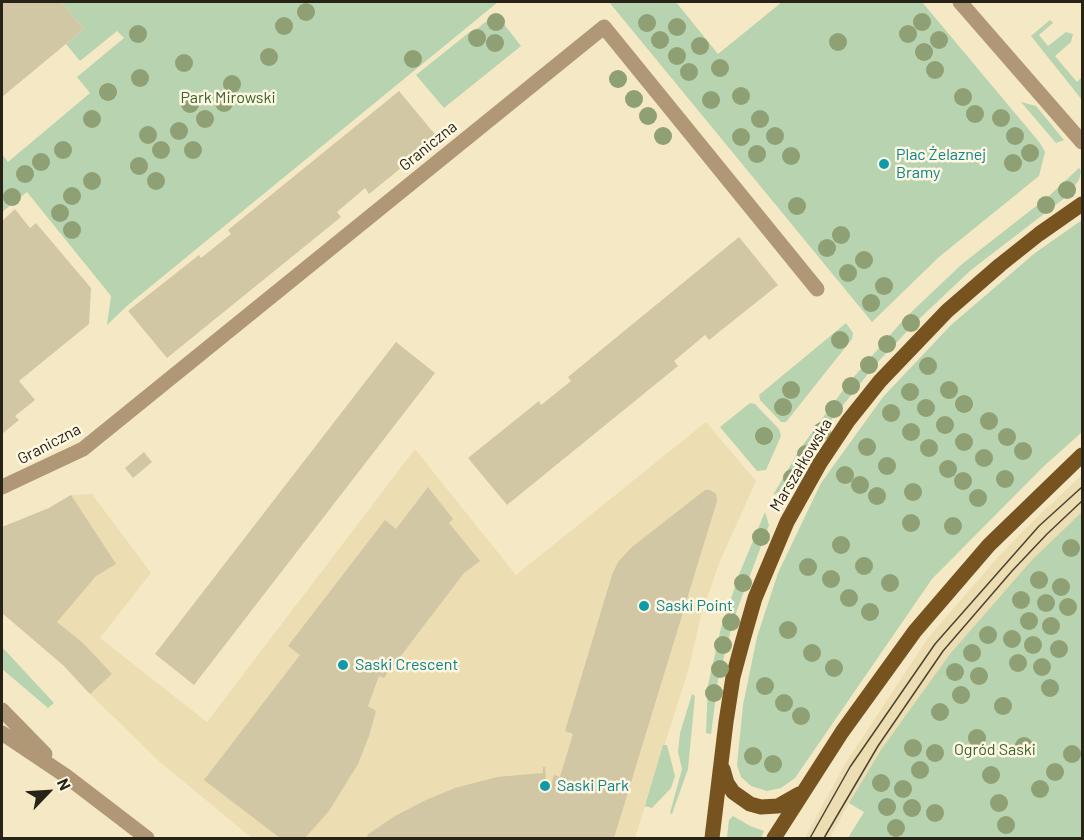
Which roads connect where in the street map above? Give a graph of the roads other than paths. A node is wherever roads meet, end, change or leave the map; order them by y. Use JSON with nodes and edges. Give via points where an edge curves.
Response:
{"nodes":[{"id":1,"x":960,"y":2,"type":"edge"},
{"id":2,"x":1083,"y":142,"type":"edge"},
{"id":3,"x":1083,"y":204,"type":"edge"},
{"id":4,"x":817,"y":289,"type":"dead end"},
{"id":5,"x":1083,"y":455,"type":"edge"},
{"id":6,"x":2,"y":487,"type":"edge"},
{"id":7,"x":2,"y":710,"type":"edge"},
{"id":8,"x":2,"y":733,"type":"edge"},
{"id":9,"x":722,"y":759,"type":"junction"},
{"id":10,"x":66,"y":776,"type":"junction"},
{"id":11,"x":808,"y":786,"type":"junction"},
{"id":12,"x":147,"y":838,"type":"edge"},
{"id":13,"x":712,"y":838,"type":"edge"},
{"id":14,"x":774,"y":838,"type":"edge"}],
"edges":[{"from":1,"to":2,"type":"street"},
{"from":3,"to":9,"type":"main road","name":"Marszałkowska","via":[[1008,259],[947,311],[880,381],[820,464],[787,522],[755,598],[733,677]]},
{"from":4,"to":6,"type":"street","name":"Graniczna","via":[[604,27],[83,449]]},
{"from":5,"to":11,"type":"main road","via":[[989,544],[915,631]]},
{"from":7,"to":10,"type":"street"},
{"from":8,"to":10,"type":"street"},
{"from":9,"to":11,"type":"main road","via":[[727,783],[750,804],[778,806]]},
{"from":9,"to":13,"type":"main road","name":"Marszałkowska"},
{"from":10,"to":12,"type":"street"},
{"from":11,"to":14,"type":"main road"}]}
